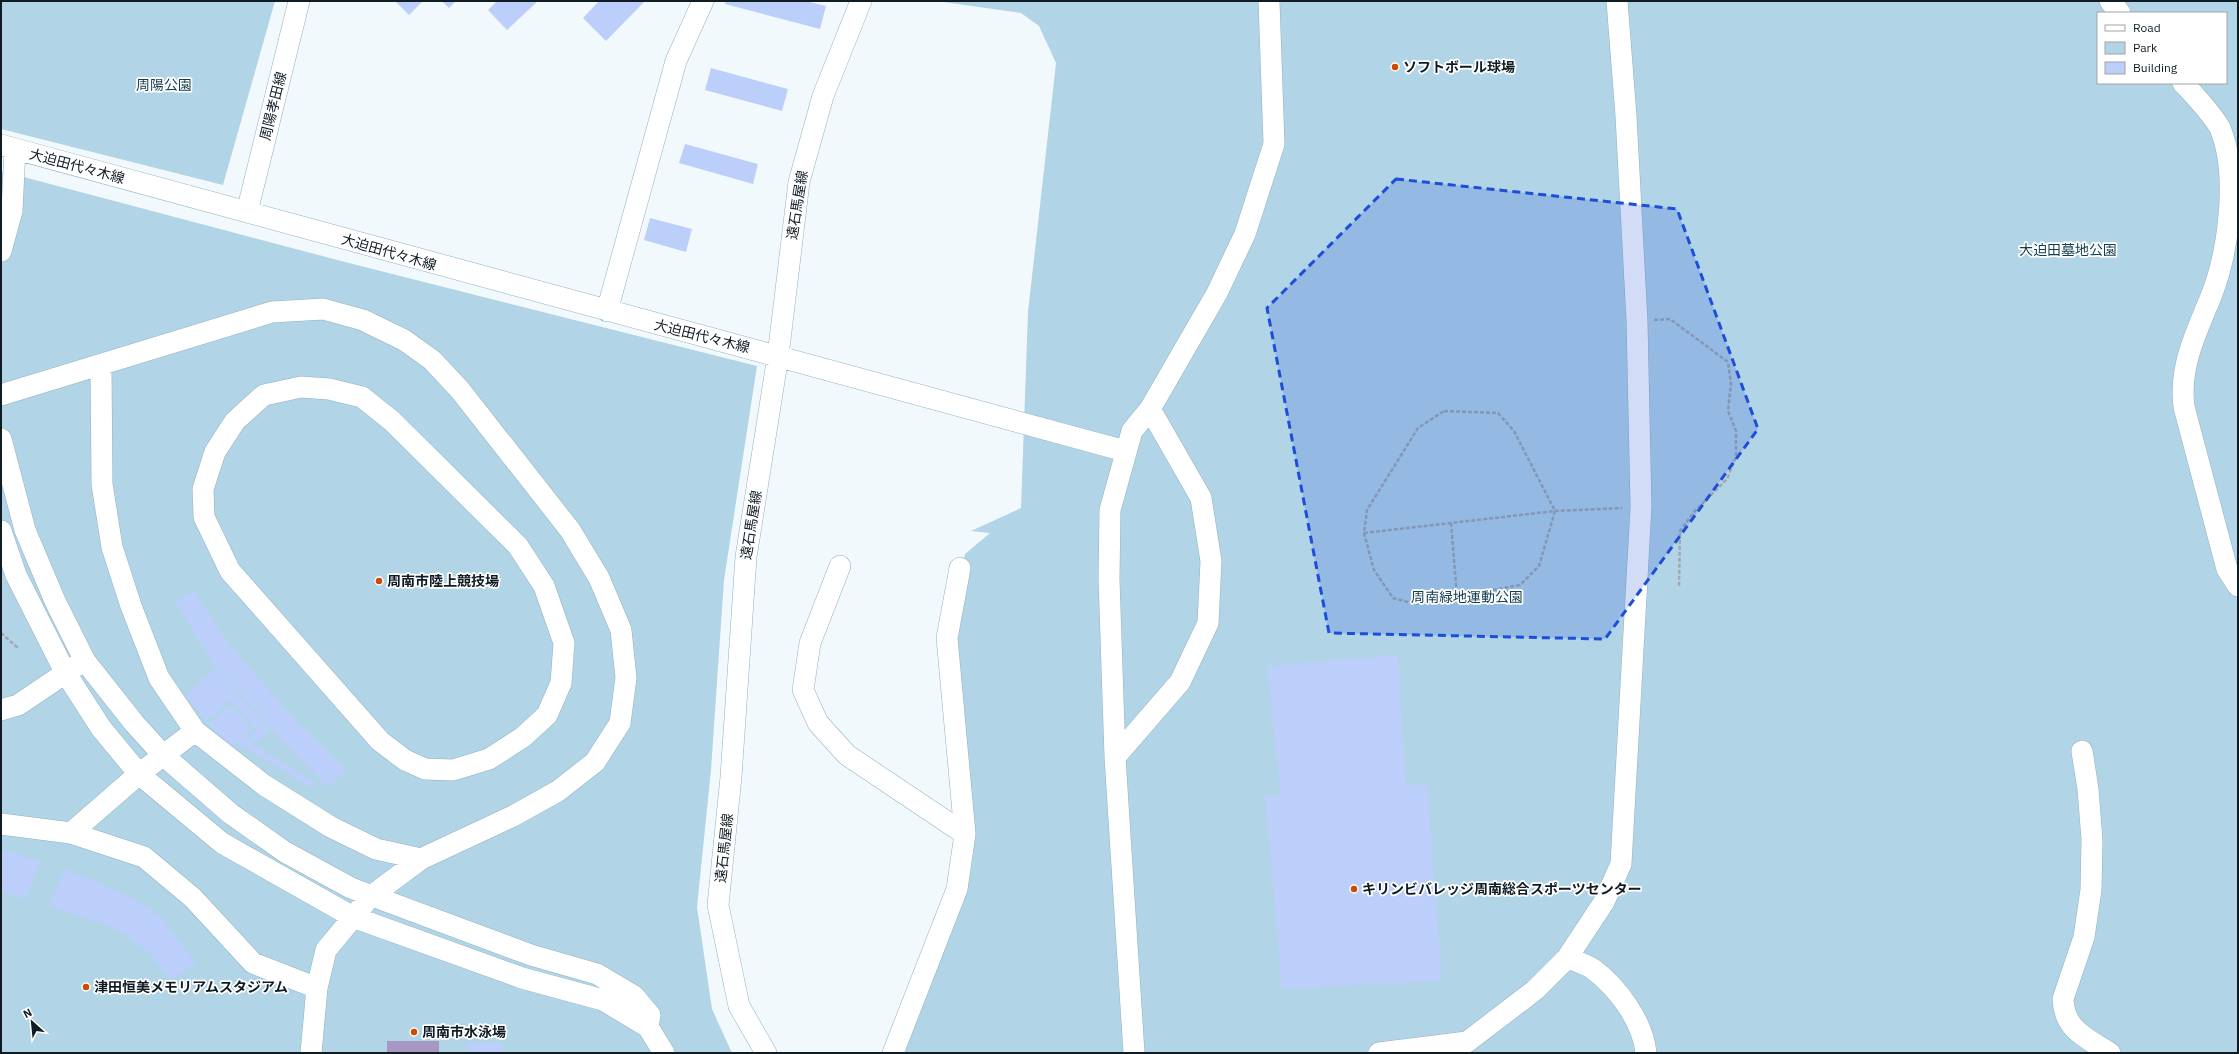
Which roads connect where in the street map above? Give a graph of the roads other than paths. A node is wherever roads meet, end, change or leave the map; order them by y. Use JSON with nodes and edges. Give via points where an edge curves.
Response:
{"nodes":[{"id":1,"x":299,"y":1,"type":"edge"},
{"id":2,"x":703,"y":1,"type":"edge"},
{"id":3,"x":861,"y":1,"type":"edge"},
{"id":4,"x":1269,"y":1,"type":"edge"},
{"id":5,"x":1617,"y":1,"type":"edge"},
{"id":6,"x":2110,"y":1,"type":"edge"},
{"id":7,"x":2119,"y":12,"type":"edge"},
{"id":8,"x":2184,"y":84,"type":"edge"},
{"id":9,"x":8,"y":147,"type":"edge"},
{"id":10,"x":1,"y":174,"type":"edge"},
{"id":11,"x":247,"y":212,"type":"junction"},
{"id":12,"x":1,"y":251,"type":"edge"},
{"id":13,"x":606,"y":312,"type":"junction"},
{"id":14,"x":778,"y":356,"type":"junction"},
{"id":15,"x":100,"y":366,"type":"junction"},
{"id":16,"x":1,"y":395,"type":"edge"},
{"id":17,"x":1150,"y":409,"type":"junction"},
{"id":18,"x":1,"y":439,"type":"edge"},
{"id":19,"x":1125,"y":451,"type":"junction"},
{"id":20,"x":25,"y":530,"type":"junction"},
{"id":21,"x":2,"y":534,"type":"edge"},
{"id":22,"x":216,"y":545,"type":"joint"},
{"id":23,"x":840,"y":566,"type":"dead end"},
{"id":24,"x":960,"y":568,"type":"dead end"},
{"id":25,"x":2238,"y":586,"type":"edge"},
{"id":26,"x":85,"y":661,"type":"junction"},
{"id":27,"x":64,"y":672,"type":"junction"},
{"id":28,"x":1,"y":710,"type":"edge"},
{"id":29,"x":195,"y":731,"type":"junction"},
{"id":30,"x":2082,"y":751,"type":"dead end"},
{"id":31,"x":164,"y":755,"type":"junction"},
{"id":32,"x":1115,"y":757,"type":"junction"},
{"id":33,"x":139,"y":774,"type":"junction"},
{"id":34,"x":1,"y":824,"type":"edge"},
{"id":35,"x":255,"y":831,"type":"junction"},
{"id":36,"x":71,"y":833,"type":"junction"},
{"id":37,"x":965,"y":834,"type":"junction"},
{"id":38,"x":241,"y":854,"type":"junction"},
{"id":39,"x":421,"y":859,"type":"junction"},
{"id":40,"x":370,"y":897,"type":"junction"},
{"id":41,"x":353,"y":917,"type":"junction"},
{"id":42,"x":531,"y":955,"type":"junction"},
{"id":43,"x":1567,"y":958,"type":"junction"},
{"id":44,"x":522,"y":978,"type":"junction"},
{"id":45,"x":317,"y":988,"type":"junction"},
{"id":46,"x":648,"y":1027,"type":"junction"},
{"id":47,"x":311,"y":1053,"type":"edge"},
{"id":48,"x":664,"y":1053,"type":"edge"},
{"id":49,"x":766,"y":1053,"type":"edge"},
{"id":50,"x":893,"y":1053,"type":"edge"},
{"id":51,"x":1134,"y":1053,"type":"edge"},
{"id":52,"x":1379,"y":1053,"type":"edge"},
{"id":53,"x":1646,"y":1053,"type":"edge"},
{"id":54,"x":2110,"y":1053,"type":"edge"}],
"edges":[{"from":1,"to":11,"type":"street","name":"周陽孝田線"},
{"from":2,"to":13,"type":"street","via":[[676,61]]},
{"from":3,"to":14,"type":"street","name":"遠石馬屋線","via":[[823,96],[799,182]]},
{"from":4,"to":17,"type":"street","via":[[1274,144],[1245,234],[1217,293]]},
{"from":5,"to":43,"type":"street","via":[[1637,321],[1641,507],[1622,864],[1604,902]]},
{"from":6,"to":7,"type":"street"},
{"from":8,"to":25,"type":"street","via":[[2220,128],[2232,167],[2231,207],[2225,251],[2219,276],[2187,359],[2182,389],[2184,407],[2227,569]]},
{"from":9,"to":10,"type":"street"},
{"from":9,"to":11,"type":"street","name":"大迫田代々木線"},
{"from":9,"to":12,"type":"street","via":[[12,210]]},
{"from":11,"to":13,"type":"street","name":"大迫田代々木線"},
{"from":13,"to":14,"type":"street","name":"大迫田代々木線"},
{"from":14,"to":19,"type":"street","name":"大迫田代々木線"},
{"from":14,"to":49,"type":"street","name":"遠石馬屋線","via":[[746,556],[731,776],[718,905],[739,1006]]},
{"from":15,"to":16,"type":"street"},
{"from":15,"to":29,"type":"street","via":[[102,484],[112,547],[131,606],[159,678]]},
{"from":15,"to":39,"type":"street","via":[[233,322],[272,312],[323,309],[363,320],[404,340],[432,360],[460,390],[570,530],[599,578],[621,630],[626,678],[620,723],[595,762],[558,791],[513,816]]},
{"from":17,"to":19,"type":"street","via":[[1132,431]]},
{"from":17,"to":32,"type":"street","via":[[1201,498],[1212,561],[1208,623],[1180,682]]},
{"from":18,"to":20,"type":"street"},
{"from":19,"to":32,"type":"street","via":[[1110,510],[1109,579]]},
{"from":20,"to":21,"type":"street"},
{"from":20,"to":26,"type":"street","via":[[55,601]]},
{"from":21,"to":27,"type":"street","via":[[16,575]]},
{"from":22,"to":22,"type":"street","via":[[204,517],[203,488],[215,452],[235,421],[264,395],[300,387],[329,389],[362,397],[392,421],[518,546],[544,586],[564,643],[561,683],[547,715],[523,737],[489,759],[453,770],[425,769],[405,760],[380,741],[356,716],[230,571]]},
{"from":23,"to":37,"type":"street","via":[[810,643],[804,690],[818,723],[847,755]]},
{"from":24,"to":37,"type":"street","via":[[947,638]]},
{"from":26,"to":27,"type":"street"},
{"from":26,"to":31,"type":"street","via":[[134,723]]},
{"from":27,"to":28,"type":"street","via":[[18,705]]},
{"from":27,"to":33,"type":"street","via":[[101,728]]},
{"from":29,"to":31,"type":"street"},
{"from":29,"to":39,"type":"street","via":[[264,786],[331,827],[376,849]]},
{"from":30,"to":54,"type":"street","via":[[2092,840],[2091,890],[2084,937],[2063,999],[2063,1009],[2069,1024]]},
{"from":31,"to":33,"type":"street"},
{"from":31,"to":35,"type":"street","via":[[231,814]]},
{"from":32,"to":51,"type":"street"},
{"from":33,"to":36,"type":"street"},
{"from":33,"to":38,"type":"street","via":[[222,843]]},
{"from":34,"to":36,"type":"street"},
{"from":35,"to":38,"type":"street"},
{"from":35,"to":40,"type":"street","via":[[285,852]]},
{"from":36,"to":45,"type":"street","via":[[144,857],[193,898],[253,963]]},
{"from":37,"to":50,"type":"street","via":[[957,889]]},
{"from":38,"to":41,"type":"street"},
{"from":39,"to":40,"type":"street"},
{"from":40,"to":41,"type":"street"},
{"from":40,"to":42,"type":"street"},
{"from":41,"to":44,"type":"street"},
{"from":41,"to":45,"type":"street","via":[[326,950]]},
{"from":42,"to":44,"type":"street"},
{"from":42,"to":46,"type":"street","via":[[597,974],[634,996],[650,1015]]},
{"from":43,"to":52,"type":"street","via":[[1535,990],[1467,1042]]},
{"from":43,"to":53,"type":"street","via":[[1592,968],[1622,997],[1636,1022]]},
{"from":44,"to":46,"type":"street","via":[[603,1000]]},
{"from":45,"to":47,"type":"street"},
{"from":46,"to":48,"type":"street"}]}
